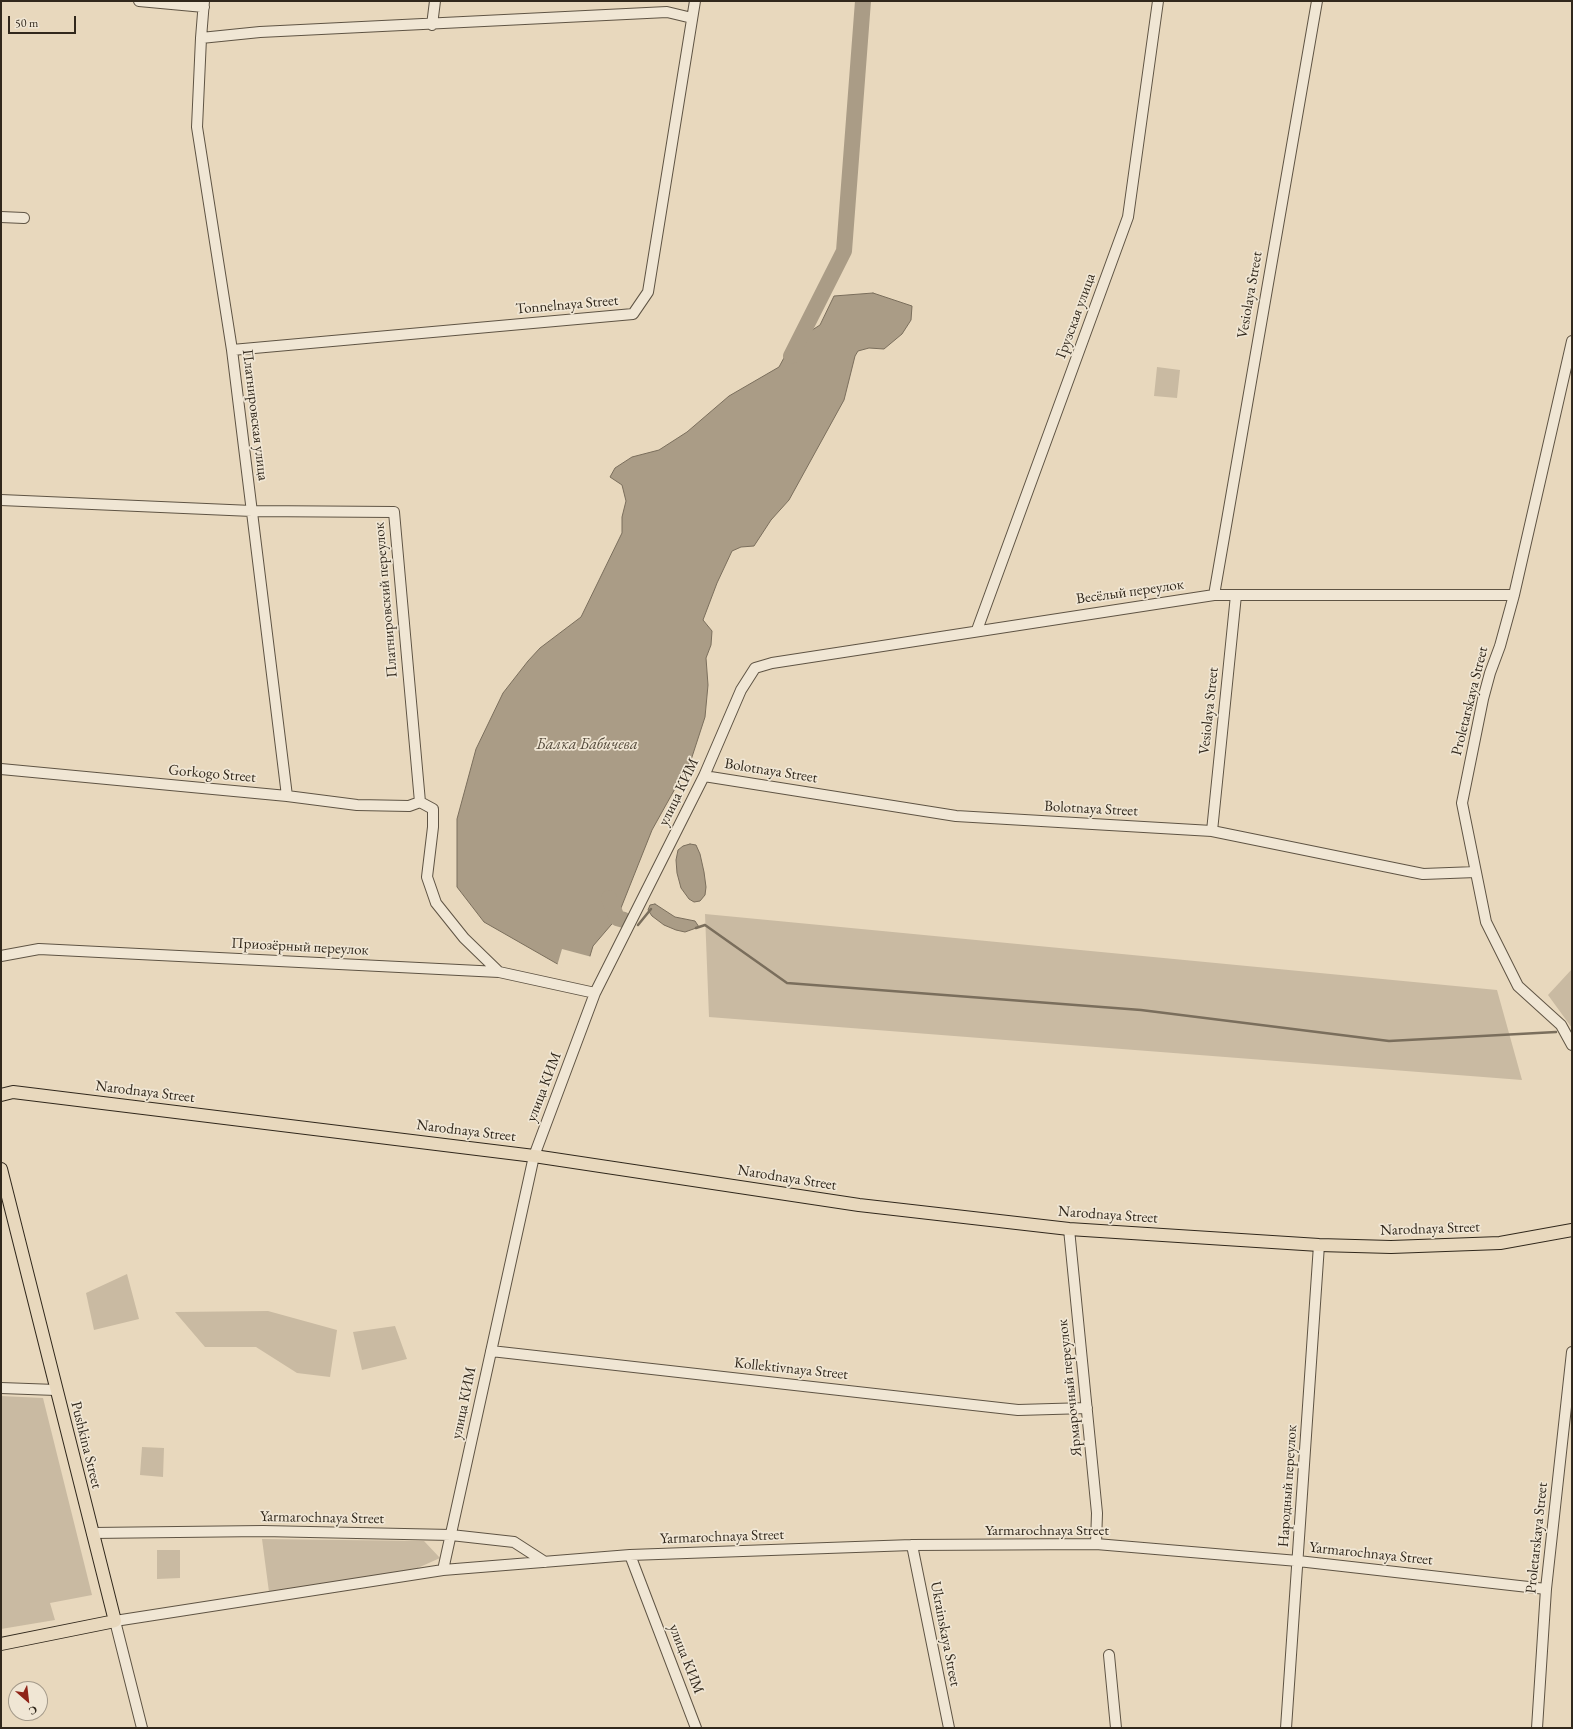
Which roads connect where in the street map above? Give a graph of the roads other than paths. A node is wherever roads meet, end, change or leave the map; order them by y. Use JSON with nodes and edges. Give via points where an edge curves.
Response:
{"nodes":[{"id":1,"x":139,"y":1,"type":"edge"},
{"id":2,"x":435,"y":1,"type":"edge"},
{"id":3,"x":695,"y":1,"type":"edge"},
{"id":4,"x":1158,"y":1,"type":"edge"},
{"id":5,"x":1317,"y":1,"type":"edge"},
{"id":6,"x":204,"y":4,"type":"edge"},
{"id":7,"x":692,"y":18,"type":"junction"},
{"id":8,"x":432,"y":25,"type":"junction"},
{"id":9,"x":201,"y":38,"type":"junction"},
{"id":10,"x":1,"y":217,"type":"edge"},
{"id":11,"x":24,"y":218,"type":"dead end"},
{"id":12,"x":1572,"y":341,"type":"edge"},
{"id":13,"x":232,"y":350,"type":"junction"},
{"id":14,"x":1,"y":500,"type":"edge"},
{"id":15,"x":252,"y":510,"type":"junction"},
{"id":16,"x":1214,"y":595,"type":"junction"},
{"id":17,"x":1236,"y":595,"type":"junction"},
{"id":18,"x":1514,"y":595,"type":"junction"},
{"id":19,"x":977,"y":630,"type":"junction"},
{"id":20,"x":755,"y":668,"type":"joint"},
{"id":21,"x":1,"y":769,"type":"edge"},
{"id":22,"x":704,"y":776,"type":"junction"},
{"id":23,"x":287,"y":796,"type":"junction"},
{"id":24,"x":420,"y":802,"type":"junction"},
{"id":25,"x":1212,"y":831,"type":"junction"},
{"id":26,"x":1476,"y":872,"type":"junction"},
{"id":27,"x":1,"y":956,"type":"edge"},
{"id":28,"x":499,"y":972,"type":"junction"},
{"id":29,"x":595,"y":993,"type":"junction"},
{"id":30,"x":1572,"y":1045,"type":"edge"},
{"id":31,"x":5,"y":1092,"type":"edge"},
{"id":32,"x":534,"y":1156,"type":"junction"},
{"id":33,"x":1,"y":1168,"type":"edge"},
{"id":34,"x":1069,"y":1229,"type":"junction"},
{"id":35,"x":1572,"y":1230,"type":"edge"},
{"id":36,"x":1319,"y":1245,"type":"junction"},
{"id":37,"x":491,"y":1351,"type":"junction"},
{"id":38,"x":1572,"y":1352,"type":"edge"},
{"id":39,"x":1,"y":1388,"type":"edge"},
{"id":40,"x":56,"y":1390,"type":"junction"},
{"id":41,"x":1087,"y":1408,"type":"junction"},
{"id":42,"x":92,"y":1533,"type":"junction"},
{"id":43,"x":451,"y":1535,"type":"junction"},
{"id":44,"x":1096,"y":1544,"type":"junction"},
{"id":45,"x":912,"y":1545,"type":"junction"},
{"id":46,"x":630,"y":1555,"type":"junction"},
{"id":47,"x":1298,"y":1561,"type":"junction"},
{"id":48,"x":545,"y":1562,"type":"junction"},
{"id":49,"x":443,"y":1570,"type":"junction"},
{"id":50,"x":1546,"y":1589,"type":"junction"},
{"id":51,"x":115,"y":1621,"type":"junction"},
{"id":52,"x":1,"y":1644,"type":"edge"},
{"id":53,"x":1110,"y":1655,"type":"dead end"},
{"id":54,"x":142,"y":1728,"type":"edge"},
{"id":55,"x":696,"y":1728,"type":"edge"},
{"id":56,"x":949,"y":1728,"type":"edge"},
{"id":57,"x":1116,"y":1728,"type":"edge"},
{"id":58,"x":1286,"y":1728,"type":"edge"},
{"id":59,"x":1537,"y":1728,"type":"edge"}],
"edges":[{"from":1,"to":6,"type":"street"},
{"from":2,"to":8,"type":"street"},
{"from":3,"to":7,"type":"street","name":"Tonnelnaya Street"},
{"from":4,"to":19,"type":"street","name":"Грузская улица","via":[[1128,218]]},
{"from":5,"to":16,"type":"street","name":"Vesiolaya Street"},
{"from":6,"to":9,"type":"street","name":"Платнировская улица"},
{"from":7,"to":8,"type":"street","via":[[668,12]]},
{"from":7,"to":13,"type":"street","name":"Tonnelnaya Street","via":[[648,292],[633,314]]},
{"from":8,"to":9,"type":"street","via":[[260,32]]},
{"from":9,"to":13,"type":"street","name":"Платнировская улица","via":[[197,127]]},
{"from":10,"to":11,"type":"street"},
{"from":12,"to":18,"type":"street","name":"Proletarskaya Street"},
{"from":13,"to":15,"type":"street","name":"Платнировская улица"},
{"from":14,"to":15,"type":"street","name":"Платнировский переулок"},
{"from":15,"to":23,"type":"street","name":"Платнировская улица"},
{"from":15,"to":24,"type":"street","name":"Платнировский переулок","via":[[394,512]]},
{"from":16,"to":17,"type":"street","name":"Весёлый переулок"},
{"from":16,"to":19,"type":"street","name":"Весёлый переулок"},
{"from":17,"to":18,"type":"street","name":"Весёлый переулок"},
{"from":17,"to":25,"type":"street","name":"Vesiolaya Street"},
{"from":18,"to":26,"type":"street","name":"Proletarskaya Street","via":[[1490,673],[1462,803]]},
{"from":19,"to":20,"type":"street","name":"Весёлый переулок","via":[[772,663]]},
{"from":20,"to":22,"type":"street","name":"улица КИМ","via":[[741,690]]},
{"from":21,"to":23,"type":"street","name":"Gorkogo Street"},
{"from":22,"to":25,"type":"street","name":"Bolotnaya Street","via":[[956,816]]},
{"from":22,"to":29,"type":"street","name":"улица КИМ"},
{"from":23,"to":24,"type":"street","name":"Gorkogo Street","via":[[357,805],[409,806]]},
{"from":24,"to":28,"type":"street","via":[[433,809],[427,877],[436,903],[464,938]]},
{"from":25,"to":26,"type":"street","name":"Bolotnaya Street","via":[[1423,874]]},
{"from":26,"to":30,"type":"street","name":"Proletarskaya Street","via":[[1486,922],[1518,986],[1561,1025]]},
{"from":27,"to":28,"type":"street","name":"Приозёрный переулок","via":[[39,949]]},
{"from":28,"to":29,"type":"street","name":"Приозёрный переулок"},
{"from":29,"to":32,"type":"street","name":"улица КИМ"},
{"from":31,"to":32,"type":"main road","name":"Narodnaya Street"},
{"from":32,"to":34,"type":"main road","name":"Narodnaya Street","via":[[858,1205]]},
{"from":32,"to":37,"type":"street","name":"улица КИМ"},
{"from":33,"to":40,"type":"main road","name":"Pushkina Street"},
{"from":34,"to":36,"type":"main road","name":"Narodnaya Street"},
{"from":34,"to":41,"type":"street","name":"Ярмарочный переулок"},
{"from":35,"to":36,"type":"main road","name":"Narodnaya Street","via":[[1500,1243],[1391,1247]]},
{"from":36,"to":47,"type":"street","name":"Народный переулок"},
{"from":37,"to":41,"type":"street","name":"Kollektivnaya Street","via":[[1018,1410]]},
{"from":37,"to":43,"type":"street","name":"улица КИМ"},
{"from":38,"to":50,"type":"street","name":"Proletarskaya Street"},
{"from":39,"to":40,"type":"street"},
{"from":40,"to":42,"type":"main road","name":"Pushkina Street"},
{"from":41,"to":44,"type":"street","name":"Ярмарочный переулок","via":[[1097,1513]]},
{"from":42,"to":43,"type":"street","name":"Yarmarochnaya Street","via":[[263,1531]]},
{"from":42,"to":51,"type":"main road","name":"Pushkina Street"},
{"from":43,"to":48,"type":"street","name":"Yarmarochnaya Street","via":[[514,1542]]},
{"from":43,"to":49,"type":"street","name":"улица КИМ"},
{"from":44,"to":45,"type":"street","name":"Yarmarochnaya Street"},
{"from":44,"to":47,"type":"street","name":"Yarmarochnaya Street"},
{"from":45,"to":46,"type":"street","name":"Yarmarochnaya Street"},
{"from":45,"to":56,"type":"street","name":"Ukrainskaya Street"},
{"from":46,"to":48,"type":"street","name":"Yarmarochnaya Street"},
{"from":46,"to":55,"type":"street","name":"улица КИМ"},
{"from":47,"to":50,"type":"street","name":"Yarmarochnaya Street"},
{"from":47,"to":58,"type":"street","name":"Народный переулок"},
{"from":48,"to":49,"type":"street","name":"Yarmarochnaya Street"},
{"from":49,"to":51,"type":"street","name":"Yarmarochnaya Street"},
{"from":50,"to":59,"type":"street","name":"Proletarskaya Street"},
{"from":51,"to":52,"type":"main road"},
{"from":51,"to":54,"type":"street","name":"Pushkina Street"},
{"from":53,"to":57,"type":"street"}]}
